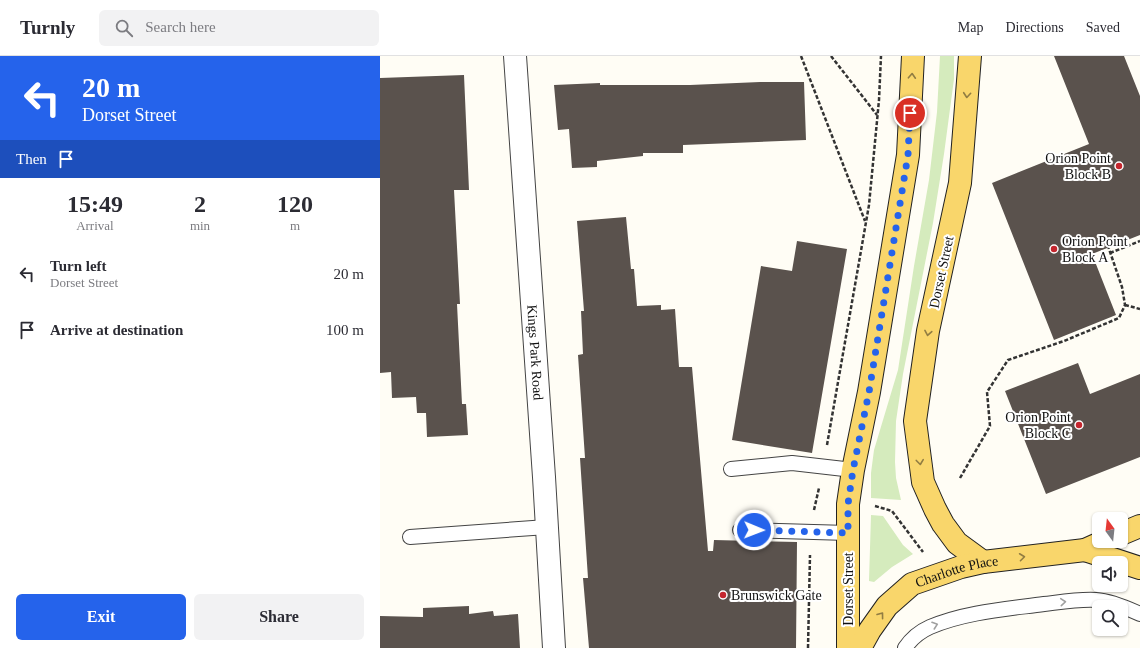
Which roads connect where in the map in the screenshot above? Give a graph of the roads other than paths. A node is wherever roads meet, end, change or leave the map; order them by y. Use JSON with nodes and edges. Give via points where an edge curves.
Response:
{"nodes":[{"id":1,"x":515,"y":56,"type":"edge"},
{"id":2,"x":914,"y":56,"type":"edge"},
{"id":3,"x":970,"y":56,"type":"edge"},
{"id":4,"x":731,"y":469,"type":"dead end"},
{"id":5,"x":853,"y":470,"type":"junction"},
{"id":6,"x":547,"y":526,"type":"junction"},
{"id":7,"x":1140,"y":526,"type":"edge"},
{"id":8,"x":740,"y":530,"type":"dead end"},
{"id":9,"x":1128,"y":531,"type":"edge"},
{"id":10,"x":848,"y":533,"type":"junction"},
{"id":11,"x":410,"y":537,"type":"dead end"},
{"id":12,"x":1092,"y":547,"type":"edge"},
{"id":13,"x":1085,"y":550,"type":"junction"},
{"id":14,"x":983,"y":562,"type":"junction"},
{"id":15,"x":1140,"y":568,"type":"edge"},
{"id":16,"x":1140,"y":614,"type":"edge"},
{"id":17,"x":554,"y":648,"type":"edge"},
{"id":18,"x":848,"y":648,"type":"edge"},
{"id":19,"x":860,"y":648,"type":"edge"},
{"id":20,"x":905,"y":648,"type":"edge"}],
"edges":[{"from":1,"to":6,"type":"street","name":"Kings Park Road"},
{"from":5,"to":2,"type":"main road","name":"Dorset Street","one_way":true,"via":[[869,392],[908,155]]},
{"from":3,"to":14,"type":"main road","name":"Dorset Street","one_way":true,"via":[[960,183],[928,331],[915,421],[922,482],[935,509],[957,543]]},
{"from":4,"to":5,"type":"lane","via":[[792,463]]},
{"from":5,"to":10,"type":"main road","name":"Dorset Street","via":[[848,504]]},
{"from":6,"to":11,"type":"lane"},
{"from":6,"to":17,"type":"street","name":"Kings Park Road"},
{"from":7,"to":9,"type":"main road"},
{"from":8,"to":10,"type":"lane"},
{"from":10,"to":18,"type":"main road","name":"Dorset Street"},
{"from":12,"to":13,"type":"main road","name":"Charlotte Place"},
{"from":14,"to":13,"type":"main road","name":"Charlotte Place","one_way":true},
{"from":13,"to":15,"type":"main road","name":"Charlotte Place"},
{"from":19,"to":14,"type":"main road","name":"Charlotte Place","one_way":true,"via":[[887,606],[912,584]]},
{"from":20,"to":16,"type":"lane","one_way":true,"via":[[910,640],[929,627],[1004,609],[1096,600]]}]}
